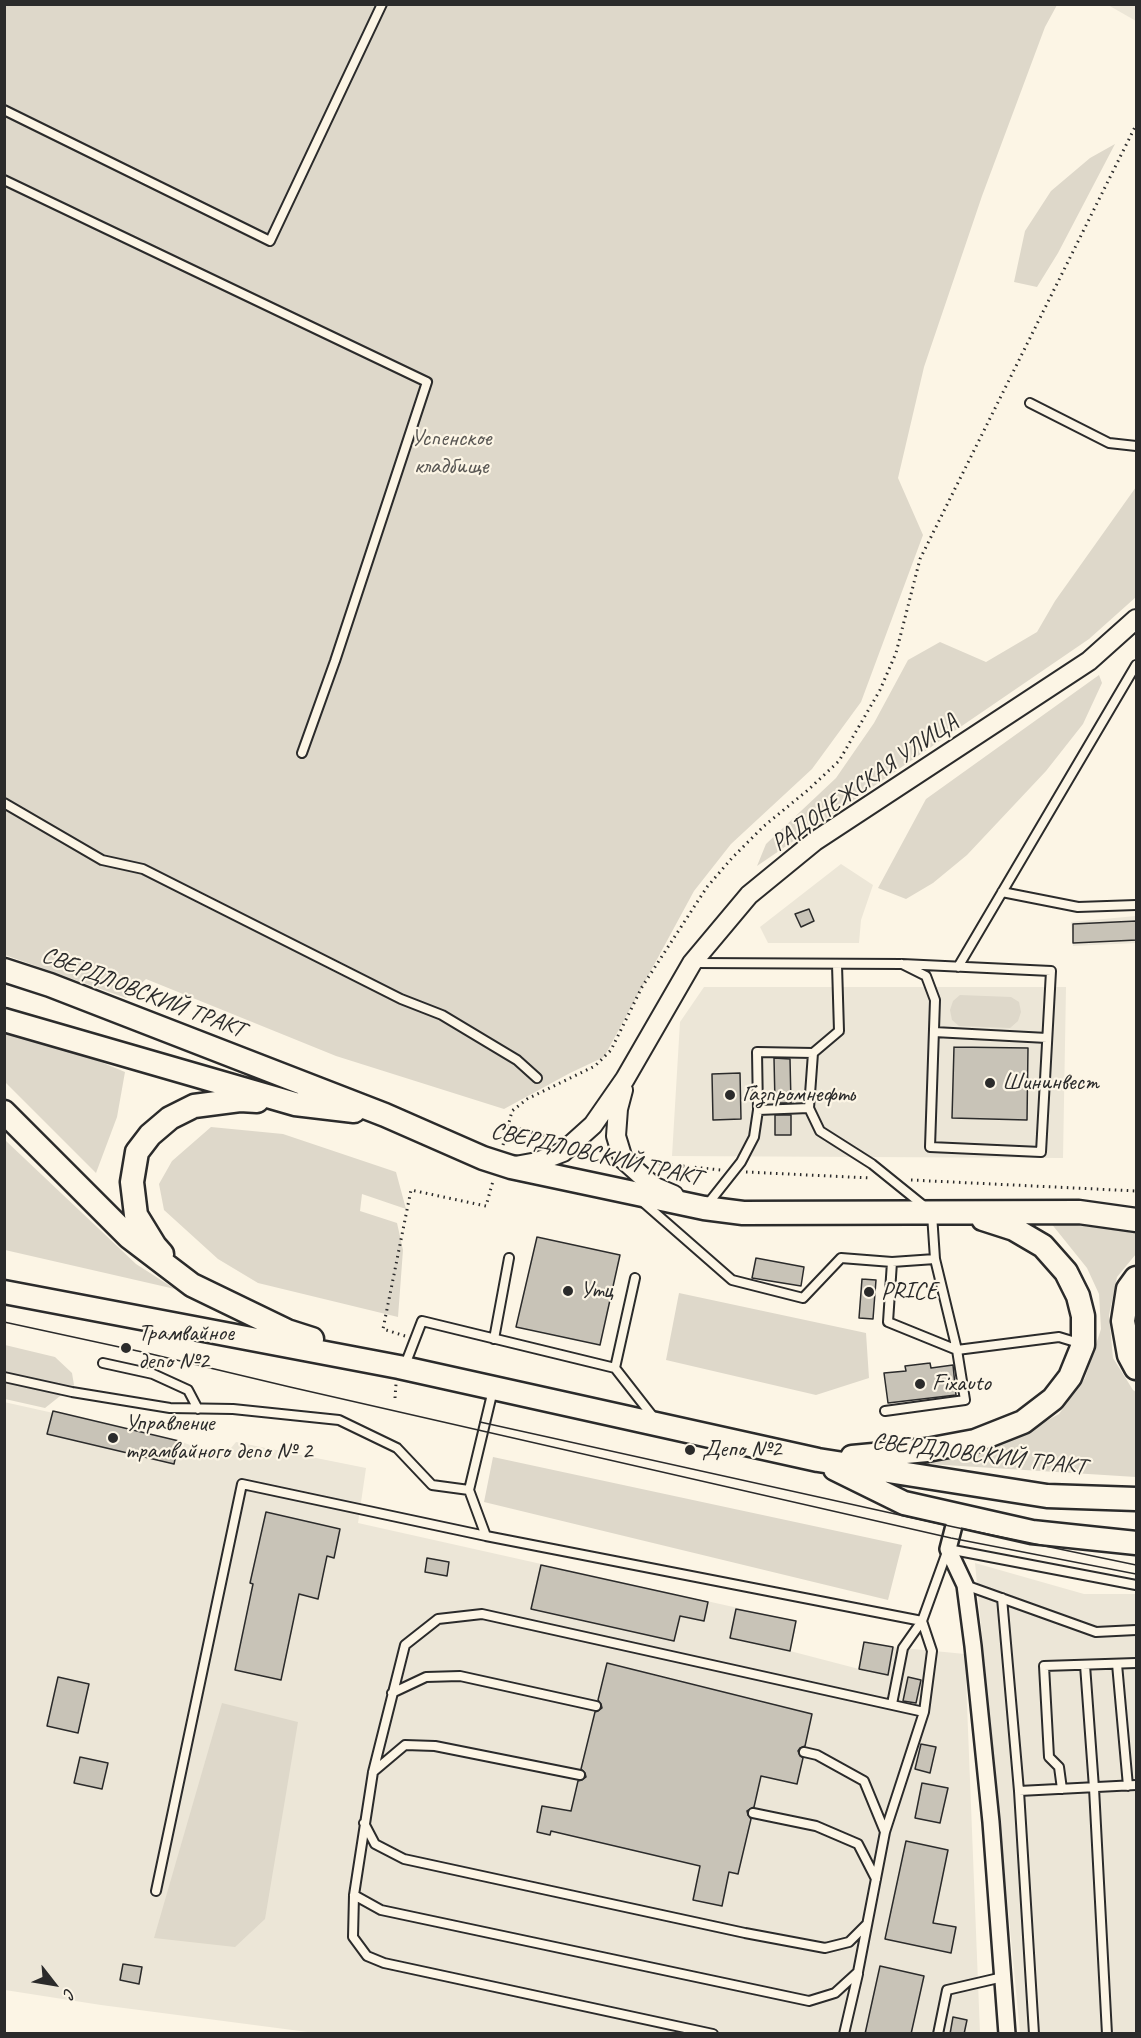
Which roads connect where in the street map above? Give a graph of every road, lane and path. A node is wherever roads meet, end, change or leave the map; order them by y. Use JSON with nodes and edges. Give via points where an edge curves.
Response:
{"nodes":[{"id":1,"x":382,"y":4,"type":"edge"},
{"id":2,"x":4,"y":110,"type":"edge"},
{"id":3,"x":1137,"y":125,"type":"edge"},
{"id":4,"x":4,"y":180,"type":"edge"},
{"id":5,"x":1030,"y":403,"type":"dead end"},
{"id":6,"x":1137,"y":446,"type":"edge"},
{"id":7,"x":1137,"y":619,"type":"edge"},
{"id":8,"x":1137,"y":665,"type":"edge"},
{"id":9,"x":302,"y":753,"type":"dead end"},
{"id":10,"x":4,"y":803,"type":"edge"},
{"id":11,"x":1002,"y":892,"type":"junction"},
{"id":12,"x":1137,"y":905,"type":"edge"},
{"id":13,"x":692,"y":963,"type":"junction"},
{"id":14,"x":902,"y":964,"type":"junction"},
{"id":15,"x":837,"y":965,"type":"junction"},
{"id":16,"x":958,"y":967,"type":"junction"},
{"id":17,"x":4,"y":970,"type":"edge"},
{"id":18,"x":4,"y":1020,"type":"edge"},
{"id":19,"x":934,"y":1032,"type":"junction"},
{"id":20,"x":1047,"y":1038,"type":"junction"},
{"id":21,"x":813,"y":1053,"type":"junction"},
{"id":22,"x":537,"y":1078,"type":"dead end"},
{"id":23,"x":625,"y":1079,"type":"junction"},
{"id":24,"x":295,"y":1104,"type":"junction"},
{"id":25,"x":809,"y":1108,"type":"junction"},
{"id":26,"x":758,"y":1110,"type":"junction"},
{"id":27,"x":4,"y":1112,"type":"edge"},
{"id":28,"x":385,"y":1115,"type":"junction"},
{"id":29,"x":508,"y":1126,"type":"junction"},
{"id":30,"x":573,"y":1143,"type":"junction"},
{"id":31,"x":622,"y":1155,"type":"junction"},
{"id":32,"x":504,"y":1165,"type":"junction"},
{"id":33,"x":734,"y":1172,"type":"junction"},
{"id":34,"x":891,"y":1179,"type":"junction"},
{"id":35,"x":1137,"y":1191,"type":"edge"},
{"id":36,"x":632,"y":1193,"type":"junction"},
{"id":37,"x":704,"y":1208,"type":"junction"},
{"id":38,"x":932,"y":1212,"type":"junction"},
{"id":39,"x":957,"y":1212,"type":"junction"},
{"id":40,"x":1137,"y":1220,"type":"edge"},
{"id":41,"x":509,"y":1258,"type":"dead end"},
{"id":42,"x":935,"y":1259,"type":"junction"},
{"id":43,"x":892,"y":1262,"type":"junction"},
{"id":44,"x":635,"y":1278,"type":"dead end"},
{"id":45,"x":1137,"y":1278,"type":"edge"},
{"id":46,"x":192,"y":1286,"type":"junction"},
{"id":47,"x":4,"y":1292,"type":"edge"},
{"id":48,"x":407,"y":1337,"type":"dead end"},
{"id":49,"x":494,"y":1339,"type":"junction"},
{"id":50,"x":1083,"y":1345,"type":"junction"},
{"id":51,"x":957,"y":1350,"type":"junction"},
{"id":52,"x":103,"y":1363,"type":"dead end"},
{"id":53,"x":401,"y":1367,"type":"junction"},
{"id":54,"x":615,"y":1368,"type":"junction"},
{"id":55,"x":1137,"y":1368,"type":"edge"},
{"id":56,"x":4,"y":1377,"type":"edge"},
{"id":57,"x":494,"y":1388,"type":"junction"},
{"id":58,"x":394,"y":1398,"type":"dead end"},
{"id":59,"x":198,"y":1409,"type":"junction"},
{"id":60,"x":885,"y":1411,"type":"dead end"},
{"id":61,"x":660,"y":1426,"type":"junction"},
{"id":62,"x":818,"y":1460,"type":"junction"},
{"id":63,"x":469,"y":1490,"type":"junction"},
{"id":64,"x":1137,"y":1498,"type":"edge"},
{"id":65,"x":957,"y":1514,"type":"junction"},
{"id":66,"x":486,"y":1536,"type":"junction"},
{"id":67,"x":1137,"y":1543,"type":"edge"},
{"id":68,"x":948,"y":1549,"type":"junction"},
{"id":69,"x":965,"y":1585,"type":"junction"},
{"id":70,"x":1137,"y":1585,"type":"edge"},
{"id":71,"x":1002,"y":1598,"type":"junction"},
{"id":72,"x":922,"y":1621,"type":"junction"},
{"id":73,"x":1137,"y":1630,"type":"edge"},
{"id":74,"x":1137,"y":1663,"type":"edge"},
{"id":75,"x":1118,"y":1664,"type":"junction"},
{"id":76,"x":1085,"y":1665,"type":"junction"},
{"id":77,"x":392,"y":1693,"type":"junction"},
{"id":78,"x":892,"y":1704,"type":"junction"},
{"id":79,"x":596,"y":1706,"type":"dead end"},
{"id":80,"x":924,"y":1712,"type":"junction"},
{"id":81,"x":804,"y":1752,"type":"dead end"},
{"id":82,"x":373,"y":1772,"type":"junction"},
{"id":83,"x":580,"y":1775,"type":"dead end"},
{"id":84,"x":1132,"y":1786,"type":"edge"},
{"id":85,"x":1094,"y":1788,"type":"junction"},
{"id":86,"x":1062,"y":1789,"type":"junction"},
{"id":87,"x":1019,"y":1791,"type":"junction"},
{"id":88,"x":753,"y":1813,"type":"dead end"},
{"id":89,"x":364,"y":1823,"type":"junction"},
{"id":90,"x":885,"y":1832,"type":"junction"},
{"id":91,"x":876,"y":1879,"type":"junction"},
{"id":92,"x":156,"y":1891,"type":"dead end"},
{"id":93,"x":354,"y":1895,"type":"junction"},
{"id":94,"x":867,"y":1925,"type":"junction"},
{"id":95,"x":858,"y":1972,"type":"junction"},
{"id":96,"x":1003,"y":1977,"type":"junction"},
{"id":97,"x":713,"y":2034,"type":"edge"},
{"id":98,"x":844,"y":2034,"type":"edge"},
{"id":99,"x":938,"y":2034,"type":"edge"},
{"id":100,"x":1007,"y":2034,"type":"edge"},
{"id":101,"x":1034,"y":2034,"type":"edge"},
{"id":102,"x":1107,"y":2034,"type":"edge"}],
"edges":[{"from":1,"to":2,"type":"lane","via":[[270,241]]},
{"from":3,"to":29,"type":"path","via":[[921,559],[896,653],[880,690],[839,761],[764,826],[707,887],[642,987],[611,1050],[595,1065],[527,1099],[512,1111]]},
{"from":4,"to":9,"type":"lane","via":[[427,382]]},
{"from":5,"to":6,"type":"lane","via":[[1109,443]]},
{"from":7,"to":13,"type":"street","name":"РАДОНЕЖСКАЯ УЛИЦА","via":[[1089,661],[815,841],[749,895]]},
{"from":8,"to":11,"type":"lane"},
{"from":10,"to":22,"type":"lane","via":[[102,860],[143,869],[401,999],[442,1015],[517,1060]]},
{"from":11,"to":12,"type":"lane","via":[[1078,907]]},
{"from":11,"to":16,"type":"lane"},
{"from":13,"to":15,"type":"lane"},
{"from":13,"to":23,"type":"street","name":"РАДОНЕЖСКАЯ УЛИЦА"},
{"from":14,"to":15,"type":"lane"},
{"from":14,"to":16,"type":"lane"},
{"from":14,"to":19,"type":"lane","via":[[926,976],[936,1000]]},
{"from":15,"to":21,"type":"lane","via":[[838,1031]]},
{"from":16,"to":20,"type":"lane","via":[[1051,971]]},
{"from":17,"to":28,"type":"main road","name":"СВЕРДЛОВСКИЙ ТРАКТ"},
{"from":18,"to":24,"type":"main road"},
{"from":19,"to":20,"type":"lane"},
{"from":19,"to":20,"type":"lane","via":[[930,1147],[941,1148],[1041,1152]]},
{"from":21,"to":25,"type":"lane"},
{"from":21,"to":26,"type":"lane","via":[[757,1052]]},
{"from":23,"to":30,"type":"street","name":"РАДОНЕЖСКАЯ УЛИЦА","via":[[592,1125]]},
{"from":23,"to":31,"type":"street","via":[[616,1136]]},
{"from":24,"to":28,"type":"main road"},
{"from":24,"to":46,"type":"main road","via":[[240,1100],[194,1106],[170,1118],[137,1152],[132,1182],[136,1215],[155,1246]]},
{"from":25,"to":26,"type":"lane"},
{"from":25,"to":34,"type":"lane","via":[[820,1131]]},
{"from":26,"to":33,"type":"lane","via":[[754,1137]]},
{"from":27,"to":46,"type":"main road","via":[[129,1237]]},
{"from":28,"to":32,"type":"main road","name":"СВЕРДЛОВСКИЙ ТРАКТ"},
{"from":29,"to":30,"type":"path"},
{"from":29,"to":32,"type":"path"},
{"from":30,"to":32,"type":"street","name":"РАДОНЕЖСКАЯ УЛИЦА","via":[[563,1152],[537,1162]]},
{"from":31,"to":33,"type":"path","via":[[653,1163]]},
{"from":31,"to":37,"type":"street","via":[[653,1185]]},
{"from":32,"to":36,"type":"main road","name":"СВЕРДЛОВСКИЙ ТРАКТ"},
{"from":32,"to":48,"type":"path","via":[[486,1206],[411,1190],[383,1329]]},
{"from":33,"to":34,"type":"path"},
{"from":33,"to":37,"type":"lane"},
{"from":34,"to":35,"type":"path"},
{"from":34,"to":38,"type":"lane"},
{"from":36,"to":37,"type":"main road","name":"СВЕРДЛОВСКИЙ ТРАКТ"},
{"from":36,"to":43,"type":"lane","via":[[732,1280],[803,1298],[841,1258]]},
{"from":37,"to":38,"type":"main road","name":"СВЕРДЛОВСКИЙ ТРАКТ","via":[[743,1213]]},
{"from":38,"to":39,"type":"main road","name":"СВЕРДЛОВСКИЙ ТРАКТ"},
{"from":38,"to":42,"type":"lane"},
{"from":39,"to":40,"type":"main road","name":"СВЕРДЛОВСКИЙ ТРАКТ","via":[[1079,1212]]},
{"from":39,"to":50,"type":"main road","via":[[1014,1229],[1043,1246],[1066,1272],[1078,1296]]},
{"from":41,"to":49,"type":"lane"},
{"from":42,"to":43,"type":"lane"},
{"from":42,"to":51,"type":"lane"},
{"from":43,"to":51,"type":"lane","via":[[888,1322]]},
{"from":44,"to":54,"type":"lane"},
{"from":45,"to":55,"type":"main road","via":[[1128,1289],[1123,1322],[1129,1355]]},
{"from":46,"to":53,"type":"main road","via":[[287,1331]]},
{"from":47,"to":53,"type":"main road","name":"СВЕРДЛОВСКИЙ ТРАКТ"},
{"from":49,"to":53,"type":"lane","via":[[422,1321]]},
{"from":49,"to":54,"type":"lane"},
{"from":50,"to":51,"type":"lane","via":[[1059,1337]]},
{"from":50,"to":62,"type":"main road","via":[[1070,1377],[1053,1399],[1023,1422],[975,1441],[927,1450]]},
{"from":51,"to":60,"type":"lane","via":[[965,1400]]},
{"from":52,"to":59,"type":"lane","via":[[153,1374],[188,1390]]},
{"from":53,"to":57,"type":"main road","name":"СВЕРДЛОВСКИЙ ТРАКТ"},
{"from":53,"to":58,"type":"path"},
{"from":54,"to":61,"type":"lane"},
{"from":56,"to":59,"type":"lane","via":[[159,1407]]},
{"from":57,"to":61,"type":"main road","name":"СВЕРДЛОВСКИЙ ТРАКТ"},
{"from":57,"to":63,"type":"lane"},
{"from":59,"to":63,"type":"lane","via":[[339,1420],[397,1448],[432,1485]]},
{"from":61,"to":62,"type":"main road","name":"СВЕРДЛОВСКИЙ ТРАКТ"},
{"from":62,"to":64,"type":"main road","name":"СВЕРДЛОВСКИЙ ТРАКТ","via":[[1047,1496]]},
{"from":62,"to":65,"type":"main road","via":[[904,1503]]},
{"from":63,"to":66,"type":"lane"},
{"from":65,"to":67,"type":"main road","via":[[1032,1532]]},
{"from":65,"to":68,"type":"street"},
{"from":66,"to":72,"type":"lane"},
{"from":66,"to":92,"type":"lane","via":[[242,1484]]},
{"from":68,"to":69,"type":"street"},
{"from":68,"to":70,"type":"lane"},
{"from":68,"to":72,"type":"lane"},
{"from":69,"to":71,"type":"lane"},
{"from":69,"to":96,"type":"street","via":[[992,1822]]},
{"from":71,"to":73,"type":"lane","via":[[1096,1632]]},
{"from":71,"to":87,"type":"lane"},
{"from":72,"to":78,"type":"lane","via":[[903,1648]]},
{"from":72,"to":80,"type":"lane","via":[[932,1651]]},
{"from":74,"to":75,"type":"lane"},
{"from":75,"to":76,"type":"lane"},
{"from":75,"to":84,"type":"lane"},
{"from":76,"to":85,"type":"lane"},
{"from":76,"to":86,"type":"lane","via":[[1044,1666],[1049,1757],[1059,1767]]},
{"from":77,"to":78,"type":"lane","via":[[405,1645],[438,1619],[482,1614]]},
{"from":77,"to":79,"type":"lane","via":[[426,1677],[459,1676]]},
{"from":77,"to":82,"type":"lane"},
{"from":78,"to":80,"type":"lane"},
{"from":80,"to":90,"type":"lane"},
{"from":81,"to":90,"type":"lane","via":[[864,1781]]},
{"from":82,"to":83,"type":"lane","via":[[405,1745],[435,1746]]},
{"from":82,"to":89,"type":"lane"},
{"from":84,"to":85,"type":"lane"},
{"from":85,"to":86,"type":"lane"},
{"from":85,"to":102,"type":"lane"},
{"from":86,"to":87,"type":"lane"},
{"from":87,"to":101,"type":"lane"},
{"from":88,"to":91,"type":"lane","via":[[816,1826],[858,1844]]},
{"from":89,"to":93,"type":"lane"},
{"from":89,"to":94,"type":"lane","via":[[375,1844],[405,1859],[745,1933],[825,1948],[849,1942]]},
{"from":90,"to":91,"type":"lane"},
{"from":91,"to":94,"type":"lane"},
{"from":93,"to":95,"type":"lane","via":[[381,1910],[809,2001],[835,1993]]},
{"from":93,"to":97,"type":"lane","via":[[353,1937],[367,1956],[384,1963]]},
{"from":94,"to":95,"type":"lane"},
{"from":95,"to":98,"type":"lane"},
{"from":96,"to":99,"type":"lane","via":[[947,1990]]},
{"from":96,"to":100,"type":"street"}]}
